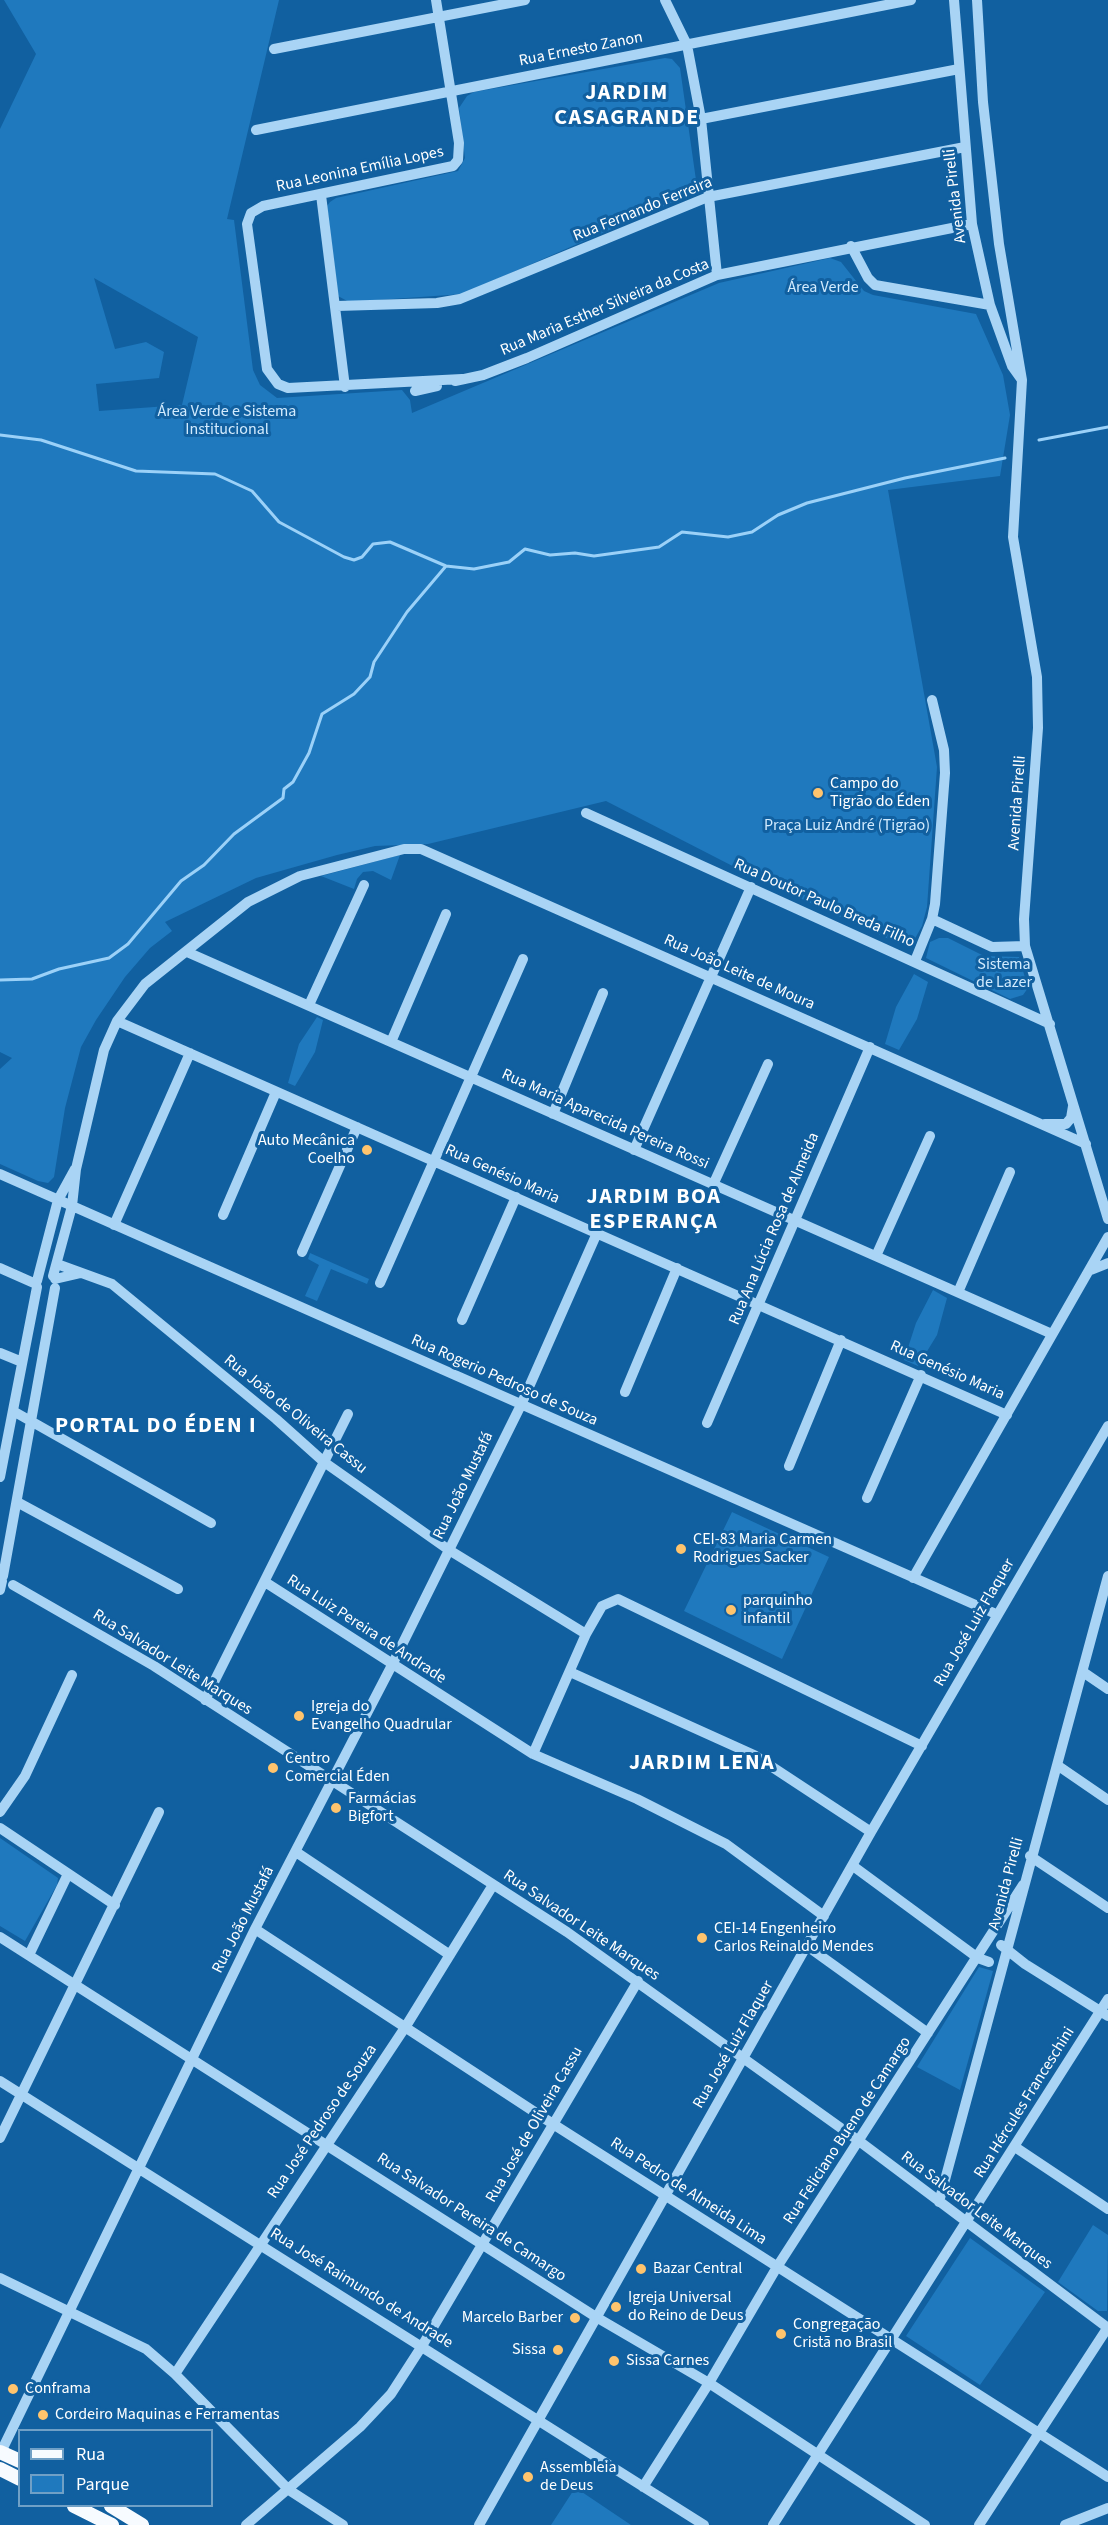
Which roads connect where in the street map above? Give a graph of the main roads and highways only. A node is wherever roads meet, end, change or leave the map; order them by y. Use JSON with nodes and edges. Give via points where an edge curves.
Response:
{"nodes":[{"id":1,"x":0,"y":2453,"type":"edge"},
{"id":2,"x":18,"y":2460,"type":"edge"},
{"id":3,"x":0,"y":2469,"type":"edge"},
{"id":4,"x":18,"y":2478,"type":"edge"},
{"id":5,"x":78,"y":2507,"type":"edge"},
{"id":6,"x":114,"y":2507,"type":"edge"},
{"id":7,"x":112,"y":2525,"type":"edge"},
{"id":8,"x":142,"y":2525,"type":"edge"}],
"edges":[{"from":1,"to":2,"type":"main road"},
{"from":3,"to":4,"type":"main road"},
{"from":5,"to":7,"type":"main road"},
{"from":6,"to":8,"type":"main road"}]}
